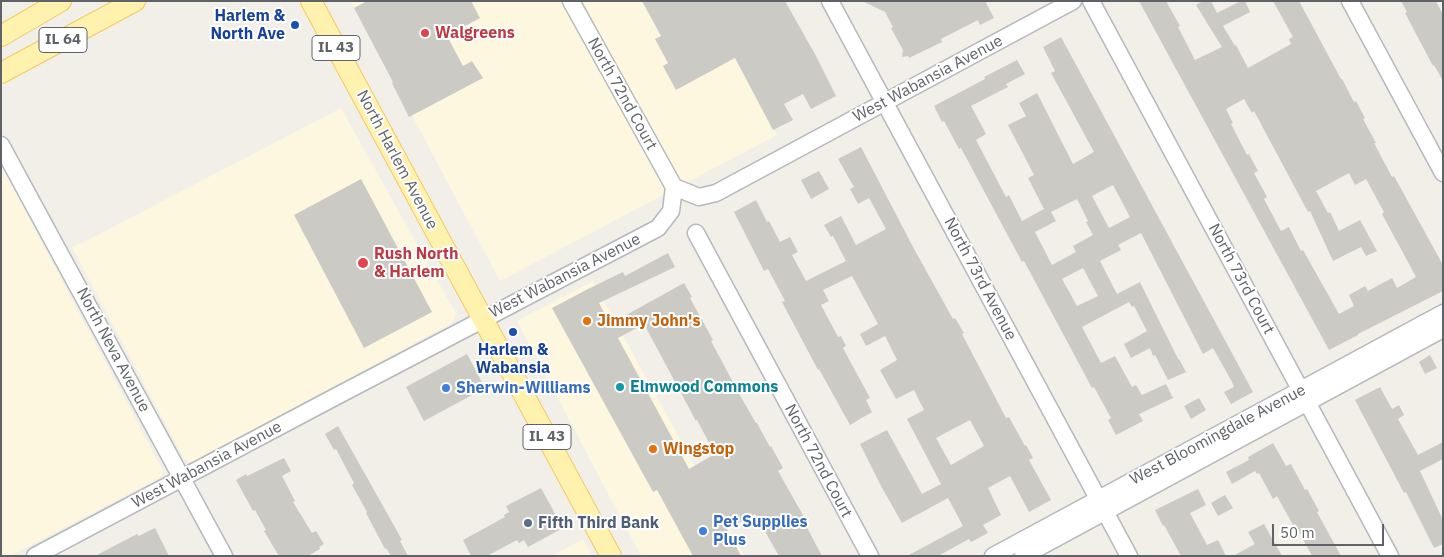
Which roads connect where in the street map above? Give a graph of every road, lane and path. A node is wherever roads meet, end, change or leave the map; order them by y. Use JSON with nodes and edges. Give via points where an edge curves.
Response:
{"nodes":[{"id":1,"x":61,"y":1,"type":"edge"},
{"id":2,"x":136,"y":1,"type":"edge"},
{"id":3,"x":311,"y":1,"type":"edge"},
{"id":4,"x":571,"y":1,"type":"edge"},
{"id":5,"x":830,"y":1,"type":"edge"},
{"id":6,"x":1073,"y":1,"type":"edge"},
{"id":7,"x":1091,"y":1,"type":"edge"},
{"id":8,"x":1350,"y":1,"type":"edge"},
{"id":9,"x":4,"y":29,"type":"edge"},
{"id":10,"x":1,"y":73,"type":"edge"},
{"id":11,"x":885,"y":102,"type":"junction"},
{"id":12,"x":1,"y":145,"type":"edge"},
{"id":13,"x":1443,"y":173,"type":"edge"},
{"id":14,"x":674,"y":187,"type":"junction"},
{"id":15,"x":696,"y":233,"type":"dead end"},
{"id":16,"x":1443,"y":313,"type":"edge"},
{"id":17,"x":483,"y":319,"type":"junction"},
{"id":18,"x":1443,"y":329,"type":"edge"},
{"id":19,"x":1304,"y":396,"type":"junction"},
{"id":20,"x":182,"y":478,"type":"junction"},
{"id":21,"x":1102,"y":505,"type":"junction"},
{"id":22,"x":35,"y":556,"type":"edge"},
{"id":23,"x":224,"y":556,"type":"edge"},
{"id":24,"x":611,"y":556,"type":"edge"},
{"id":25,"x":870,"y":556,"type":"edge"},
{"id":26,"x":993,"y":556,"type":"edge"},
{"id":27,"x":1023,"y":556,"type":"edge"},
{"id":28,"x":1130,"y":556,"type":"edge"},
{"id":29,"x":1390,"y":556,"type":"edge"}],
"edges":[{"from":1,"to":9,"type":"main road","number":"IL 64"},
{"from":2,"to":10,"type":"main road","number":"IL 64"},
{"from":3,"to":17,"type":"main road","name":"North Harlem Avenue","number":"IL 43"},
{"from":4,"to":14,"type":"street","name":"North 72nd Court"},
{"from":5,"to":11,"type":"street","name":"North 73rd Avenue"},
{"from":6,"to":11,"type":"street","name":"West Wabansia Avenue"},
{"from":7,"to":19,"type":"street","name":"North 73rd Court"},
{"from":8,"to":13,"type":"street"},
{"from":11,"to":14,"type":"street","name":"West Wabansia Avenue","via":[[716,193],[699,197]]},
{"from":11,"to":21,"type":"street","name":"North 73rd Avenue"},
{"from":12,"to":20,"type":"street","name":"North Neva Avenue"},
{"from":14,"to":17,"type":"street","name":"West Wabansia Avenue","via":[[671,211],[658,228]]},
{"from":15,"to":25,"type":"street","name":"North 72nd Court"},
{"from":16,"to":19,"type":"street","name":"West Bloomingdale Avenue"},
{"from":17,"to":20,"type":"street","name":"West Wabansia Avenue"},
{"from":17,"to":24,"type":"main road","name":"North Harlem Avenue","number":"IL 43"},
{"from":18,"to":19,"type":"street","name":"West Bloomingdale Avenue"},
{"from":19,"to":21,"type":"street","name":"West Bloomingdale Avenue"},
{"from":19,"to":29,"type":"street","name":"North 73rd Court"},
{"from":20,"to":22,"type":"street","name":"West Wabansia Avenue"},
{"from":20,"to":23,"type":"street","name":"North Neva Avenue"},
{"from":21,"to":26,"type":"street","name":"West Bloomingdale Avenue"},
{"from":21,"to":27,"type":"street","name":"West Bloomingdale Avenue"},
{"from":21,"to":28,"type":"street","name":"North 73rd Avenue"}]}
